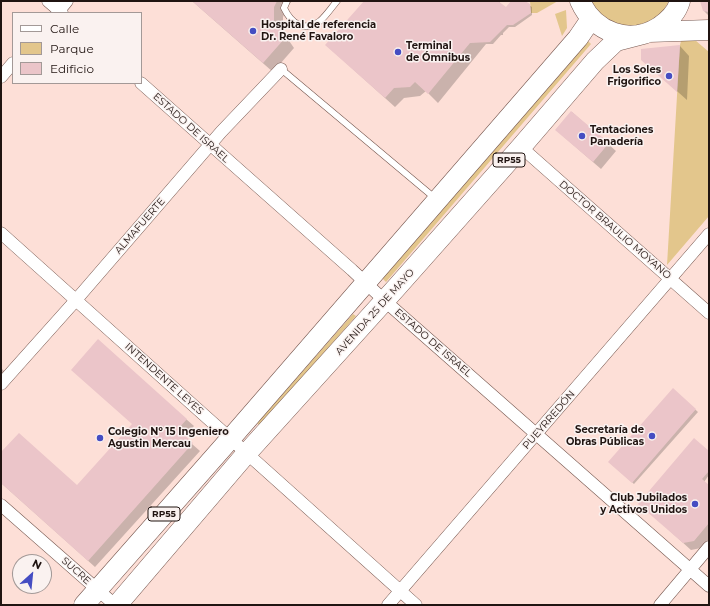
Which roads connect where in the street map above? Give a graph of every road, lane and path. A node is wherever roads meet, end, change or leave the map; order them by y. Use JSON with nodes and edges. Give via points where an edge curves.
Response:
{"nodes":[{"id":1,"x":48,"y":1,"type":"edge"},
{"id":2,"x":67,"y":1,"type":"edge"},
{"id":3,"x":287,"y":1,"type":"edge"},
{"id":4,"x":337,"y":1,"type":"edge"},
{"id":5,"x":580,"y":1,"type":"edge"},
{"id":6,"x":680,"y":2,"type":"edge"},
{"id":7,"x":59,"y":12,"type":"edge"},
{"id":8,"x":591,"y":19,"type":"junction"},
{"id":9,"x":645,"y":33,"type":"junction"},
{"id":10,"x":706,"y":33,"type":"edge"},
{"id":11,"x":12,"y":64,"type":"edge"},
{"id":12,"x":281,"y":69,"type":"joint"},
{"id":13,"x":1,"y":77,"type":"edge"},
{"id":14,"x":142,"y":84,"type":"edge"},
{"id":15,"x":210,"y":145,"type":"junction"},
{"id":16,"x":521,"y":147,"type":"junction"},
{"id":17,"x":437,"y":200,"type":"junction"},
{"id":18,"x":1,"y":233,"type":"edge"},
{"id":19,"x":709,"y":234,"type":"edge"},
{"id":20,"x":671,"y":279,"type":"junction"},
{"id":21,"x":365,"y":282,"type":"junction"},
{"id":22,"x":76,"y":300,"type":"junction"},
{"id":23,"x":385,"y":301,"type":"junction"},
{"id":24,"x":709,"y":313,"type":"edge"},
{"id":25,"x":1,"y":384,"type":"edge"},
{"id":26,"x":537,"y":434,"type":"junction"},
{"id":27,"x":231,"y":438,"type":"junction"},
{"id":28,"x":246,"y":454,"type":"junction"},
{"id":29,"x":1,"y":505,"type":"edge"},
{"id":30,"x":709,"y":547,"type":"edge"},
{"id":31,"x":690,"y":569,"type":"junction"},
{"id":32,"x":709,"y":586,"type":"edge"},
{"id":33,"x":97,"y":590,"type":"junction"},
{"id":34,"x":400,"y":591,"type":"junction"},
{"id":35,"x":84,"y":605,"type":"edge"},
{"id":36,"x":116,"y":605,"type":"edge"},
{"id":37,"x":388,"y":605,"type":"edge"},
{"id":38,"x":416,"y":605,"type":"edge"},
{"id":39,"x":660,"y":605,"type":"edge"}],
"edges":[{"from":1,"to":7,"type":"street"},
{"from":2,"to":7,"type":"street"},
{"from":3,"to":4,"type":"lane","via":[[284,8],[289,18],[299,25],[310,26],[320,20]]},
{"from":5,"to":8,"type":"main road","name":"AVENIDA 25 DE MAYO","number":"RP55"},
{"from":6,"to":9,"type":"main road","name":"AVENIDA 25 DE MAYO","number":"RP55","via":[[673,15],[664,23]]},
{"from":6,"to":10,"type":"main road","via":[[681,14],[688,23]]},
{"from":8,"to":9,"type":"main road","name":"AVENIDA 25 DE MAYO","number":"RP55","via":[[614,33],[628,36]]},
{"from":8,"to":17,"type":"main road","number":"RP55","via":[[578,38]]},
{"from":9,"to":10,"type":"main road"},
{"from":9,"to":16,"type":"main road","name":"AVENIDA 25 DE MAYO","number":"RP55","via":[[616,41],[608,48]]},
{"from":11,"to":13,"type":"street"},
{"from":12,"to":15,"type":"street","name":"ALMAFUERTE"},
{"from":12,"to":17,"type":"lane"},
{"from":14,"to":15,"type":"street","name":"ESTADO DE ISRAEL"},
{"from":15,"to":21,"type":"street","name":"ESTADO DE ISRAEL"},
{"from":15,"to":22,"type":"street","name":"ALMAFUERTE"},
{"from":16,"to":20,"type":"street","name":"DOCTOR BRAULIO MOYANO"},
{"from":16,"to":23,"type":"main road","name":"AVENIDA 25 DE MAYO","number":"RP55"},
{"from":17,"to":21,"type":"main road","number":"RP55"},
{"from":18,"to":22,"type":"street","name":"INTENDENTE LEYES"},
{"from":19,"to":20,"type":"street","name":"PUEYRREDÓN"},
{"from":20,"to":24,"type":"street","name":"DOCTOR BRAULIO MOYANO"},
{"from":20,"to":26,"type":"street","name":"PUEYRREDÓN"},
{"from":21,"to":23,"type":"street","name":"ESTADO DE ISRAEL"},
{"from":21,"to":27,"type":"main road","number":"RP55"},
{"from":22,"to":25,"type":"street","name":"ALMAFUERTE"},
{"from":22,"to":27,"type":"street","name":"INTENDENTE LEYES"},
{"from":23,"to":26,"type":"street","name":"ESTADO DE ISRAEL"},
{"from":23,"to":28,"type":"main road","name":"AVENIDA 25 DE MAYO","number":"RP55"},
{"from":26,"to":31,"type":"street","name":"ESTADO DE ISRAEL"},
{"from":26,"to":34,"type":"street","name":"PUEYRREDÓN"},
{"from":27,"to":28,"type":"street","name":"INTENDENTE LEYES"},
{"from":27,"to":33,"type":"main road","number":"RP55"},
{"from":28,"to":34,"type":"street","name":"INTENDENTE LEYES"},
{"from":28,"to":36,"type":"main road","name":"AVENIDA 25 DE MAYO","number":"RP55"},
{"from":29,"to":33,"type":"street","name":"SUCRE"},
{"from":30,"to":31,"type":"street"},
{"from":31,"to":32,"type":"street","name":"ESTADO DE ISRAEL"},
{"from":31,"to":39,"type":"street"},
{"from":33,"to":35,"type":"main road","number":"RP55"},
{"from":33,"to":36,"type":"street","name":"SUCRE"},
{"from":34,"to":37,"type":"street","name":"PUEYRREDÓN"},
{"from":34,"to":38,"type":"street","name":"INTENDENTE LEYES"}]}
